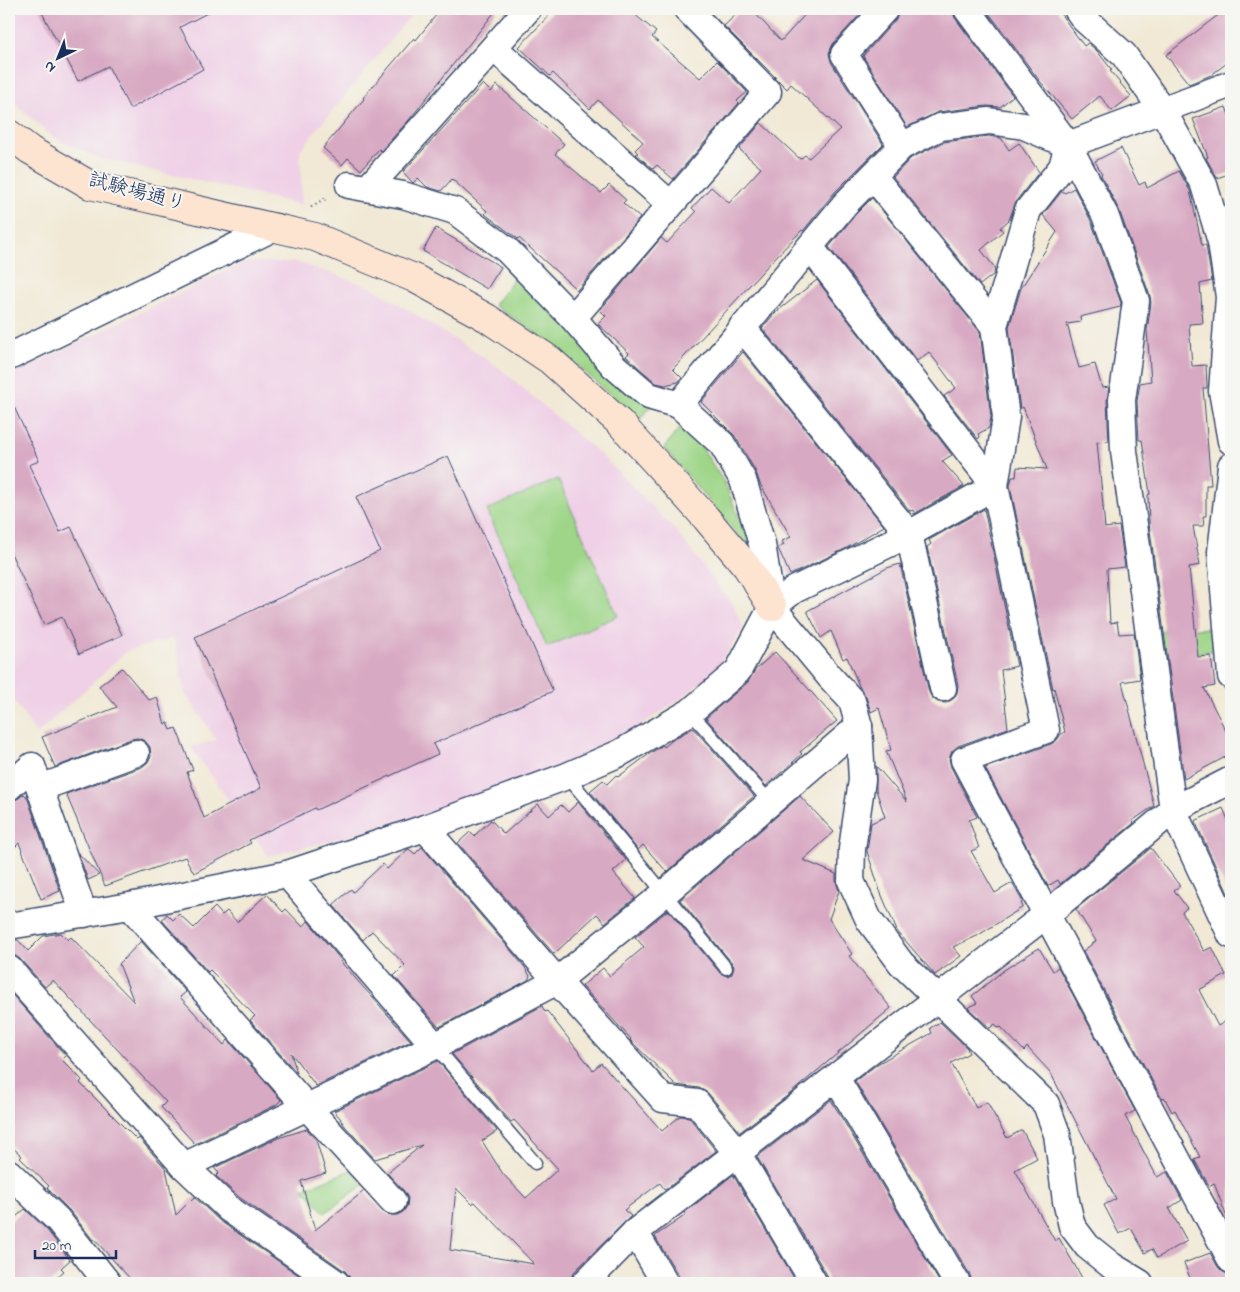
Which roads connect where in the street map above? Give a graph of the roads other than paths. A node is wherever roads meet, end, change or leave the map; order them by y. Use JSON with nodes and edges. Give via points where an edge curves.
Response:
{"nodes":[{"id":1,"x":528,"y":9,"type":"edge"},
{"id":2,"x":687,"y":9,"type":"edge"},
{"id":3,"x":885,"y":9,"type":"edge"},
{"id":4,"x":967,"y":9,"type":"edge"},
{"id":5,"x":1076,"y":9,"type":"edge"},
{"id":6,"x":494,"y":48,"type":"junction"},
{"id":7,"x":1231,"y":84,"type":"edge"},
{"id":8,"x":1163,"y":111,"type":"junction"},
{"id":9,"x":9,"y":134,"type":"edge"},
{"id":10,"x":1068,"y":145,"type":"junction"},
{"id":11,"x":902,"y":146,"type":"junction"},
{"id":12,"x":873,"y":176,"type":"junction"},
{"id":13,"x":670,"y":204,"type":"junction"},
{"id":14,"x":275,"y":226,"type":"junction"},
{"id":15,"x":810,"y":247,"type":"junction"},
{"id":16,"x":573,"y":318,"type":"junction"},
{"id":17,"x":994,"y":326,"type":"junction"},
{"id":18,"x":742,"y":327,"type":"junction"},
{"id":19,"x":9,"y":357,"type":"edge"},
{"id":20,"x":679,"y":405,"type":"junction"},
{"id":21,"x":1231,"y":441,"type":"edge"},
{"id":22,"x":1231,"y":466,"type":"edge"},
{"id":23,"x":995,"y":486,"type":"junction"},
{"id":24,"x":908,"y":534,"type":"junction"},
{"id":25,"x":772,"y":607,"type":"junction"},
{"id":26,"x":1231,"y":676,"type":"edge"},
{"id":27,"x":943,"y":688,"type":"dead end"},
{"id":28,"x":690,"y":712,"type":"junction"},
{"id":29,"x":859,"y":726,"type":"junction"},
{"id":30,"x":136,"y":753,"type":"dead end"},
{"id":31,"x":567,"y":776,"type":"junction"},
{"id":32,"x":1231,"y":780,"type":"edge"},
{"id":33,"x":9,"y":787,"type":"edge"},
{"id":34,"x":40,"y":788,"type":"junction"},
{"id":35,"x":770,"y":802,"type":"junction"},
{"id":36,"x":1173,"y":810,"type":"junction"},
{"id":37,"x":424,"y":828,"type":"junction"},
{"id":38,"x":287,"y":874,"type":"junction"},
{"id":39,"x":665,"y":893,"type":"junction"},
{"id":40,"x":130,"y":906,"type":"junction"},
{"id":41,"x":84,"y":914,"type":"junction"},
{"id":42,"x":1046,"y":915,"type":"junction"},
{"id":43,"x":9,"y":926,"type":"edge"},
{"id":44,"x":1231,"y":935,"type":"edge"},
{"id":45,"x":726,"y":968,"type":"dead end"},
{"id":46,"x":9,"y":969,"type":"edge"},
{"id":47,"x":557,"y":981,"type":"junction"},
{"id":48,"x":937,"y":998,"type":"junction"},
{"id":49,"x":434,"y":1046,"type":"junction"},
{"id":50,"x":836,"y":1078,"type":"junction"},
{"id":51,"x":306,"y":1106,"type":"junction"},
{"id":52,"x":738,"y":1154,"type":"junction"},
{"id":53,"x":535,"y":1163,"type":"dead end"},
{"id":54,"x":184,"y":1166,"type":"junction"},
{"id":55,"x":9,"y":1173,"type":"edge"},
{"id":56,"x":393,"y":1201,"type":"dead end"},
{"id":57,"x":635,"y":1232,"type":"junction"},
{"id":58,"x":1231,"y":1260,"type":"edge"},
{"id":59,"x":108,"y":1283,"type":"edge"},
{"id":60,"x":336,"y":1283,"type":"edge"},
{"id":61,"x":584,"y":1283,"type":"edge"},
{"id":62,"x":665,"y":1283,"type":"edge"},
{"id":63,"x":814,"y":1283,"type":"edge"},
{"id":64,"x":957,"y":1283,"type":"edge"},
{"id":65,"x":1140,"y":1283,"type":"edge"}],
"edges":[{"from":1,"to":6,"type":"street"},
{"from":2,"to":13,"type":"street","via":[[768,92]]},
{"from":3,"to":11,"type":"street","via":[[844,54]]},
{"from":4,"to":10,"type":"street"},
{"from":5,"to":8,"type":"street","via":[[1124,55]]},
{"from":6,"to":13,"type":"street"},
{"from":6,"to":16,"type":"street","via":[[359,187],[403,195],[455,211],[507,250]]},
{"from":7,"to":8,"type":"street"},
{"from":8,"to":10,"type":"street"},
{"from":8,"to":21,"type":"street","via":[[1204,185],[1221,242],[1229,296],[1222,391]]},
{"from":9,"to":14,"type":"street","name":"試験場通り","via":[[90,185]]},
{"from":10,"to":11,"type":"street","via":[[1024,126],[989,121],[940,127]]},
{"from":10,"to":17,"type":"street","via":[[1062,167],[1028,210]]},
{"from":10,"to":36,"type":"street","via":[[1105,215],[1136,301],[1122,400],[1124,451]]},
{"from":11,"to":12,"type":"street"},
{"from":12,"to":15,"type":"street"},
{"from":12,"to":17,"type":"street"},
{"from":13,"to":16,"type":"street"},
{"from":14,"to":19,"type":"street"},
{"from":14,"to":25,"type":"street","name":"試験場通り","via":[[315,237],[414,278],[487,318],[550,360],[620,423],[706,518],[747,567]]},
{"from":15,"to":18,"type":"street"},
{"from":15,"to":23,"type":"street"},
{"from":16,"to":20,"type":"street","via":[[614,366],[650,396]]},
{"from":17,"to":23,"type":"street","via":[[1006,418]]},
{"from":18,"to":20,"type":"street"},
{"from":18,"to":24,"type":"street"},
{"from":20,"to":25,"type":"street","via":[[722,444],[743,480],[762,544]]},
{"from":22,"to":26,"type":"street","via":[[1221,552]]},
{"from":23,"to":24,"type":"street"},
{"from":23,"to":42,"type":"street","via":[[1046,730],[964,760]]},
{"from":24,"to":25,"type":"street","via":[[794,590]]},
{"from":24,"to":27,"type":"street"},
{"from":25,"to":28,"type":"street","via":[[738,671]]},
{"from":25,"to":29,"type":"street","via":[[852,701]]},
{"from":28,"to":31,"type":"street","via":[[620,753]]},
{"from":28,"to":35,"type":"lane"},
{"from":29,"to":35,"type":"street"},
{"from":29,"to":48,"type":"street","via":[[862,780],[851,882],[869,920],[885,942],[901,963]]},
{"from":30,"to":34,"type":"street"},
{"from":31,"to":37,"type":"street"},
{"from":31,"to":39,"type":"lane"},
{"from":32,"to":36,"type":"street"},
{"from":33,"to":34,"type":"street","via":[[32,766]]},
{"from":34,"to":41,"type":"street"},
{"from":35,"to":39,"type":"street"},
{"from":36,"to":42,"type":"street"},
{"from":36,"to":44,"type":"street"},
{"from":37,"to":38,"type":"street"},
{"from":37,"to":47,"type":"street"},
{"from":38,"to":40,"type":"street"},
{"from":38,"to":49,"type":"street"},
{"from":39,"to":45,"type":"lane"},
{"from":39,"to":47,"type":"street"},
{"from":40,"to":41,"type":"street"},
{"from":40,"to":51,"type":"street"},
{"from":41,"to":43,"type":"street"},
{"from":42,"to":48,"type":"street"},
{"from":42,"to":58,"type":"street"},
{"from":46,"to":54,"type":"street"},
{"from":47,"to":49,"type":"street"},
{"from":47,"to":52,"type":"street","via":[[663,1099],[697,1103]]},
{"from":48,"to":50,"type":"street"},
{"from":48,"to":65,"type":"street","via":[[1046,1104],[1057,1134],[1072,1226],[1087,1246]]},
{"from":49,"to":51,"type":"street"},
{"from":49,"to":53,"type":"lane"},
{"from":50,"to":52,"type":"street"},
{"from":50,"to":64,"type":"street"},
{"from":51,"to":54,"type":"street"},
{"from":51,"to":56,"type":"street"},
{"from":52,"to":57,"type":"street"},
{"from":52,"to":63,"type":"street"},
{"from":54,"to":60,"type":"street","via":[[228,1209]]},
{"from":55,"to":59,"type":"street","via":[[58,1220]]},
{"from":57,"to":61,"type":"street"},
{"from":57,"to":62,"type":"street"}]}
